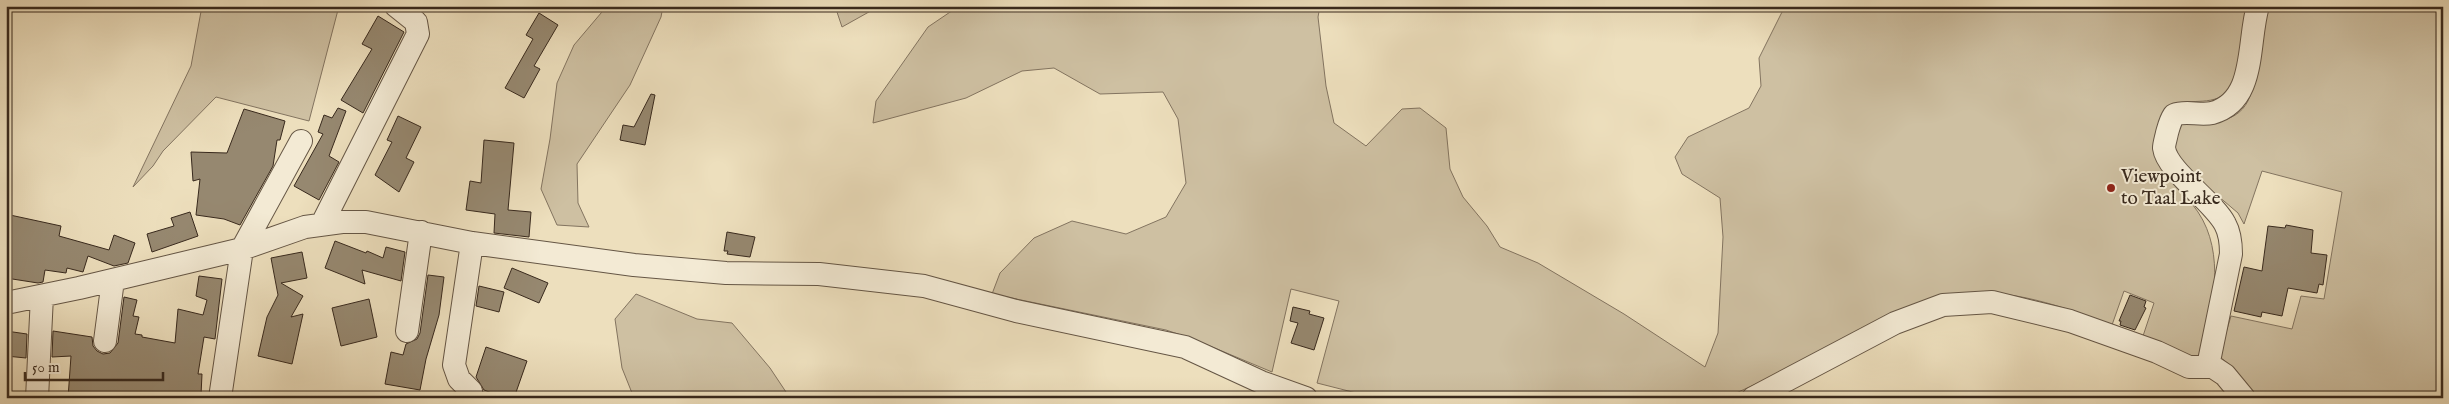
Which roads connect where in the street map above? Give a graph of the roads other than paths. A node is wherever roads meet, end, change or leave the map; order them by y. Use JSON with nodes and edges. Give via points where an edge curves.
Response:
{"nodes":[{"id":1,"x":396,"y":6,"type":"edge"},
{"id":2,"x":2258,"y":6,"type":"edge"},
{"id":3,"x":300,"y":140,"type":"dead end"},
{"id":4,"x":322,"y":224,"type":"junction"},
{"id":5,"x":421,"y":232,"type":"junction"},
{"id":6,"x":472,"y":243,"type":"junction"},
{"id":7,"x":242,"y":249,"type":"junction"},
{"id":8,"x":113,"y":280,"type":"junction"},
{"id":9,"x":42,"y":296,"type":"junction"},
{"id":10,"x":6,"y":303,"type":"edge"},
{"id":11,"x":407,"y":331,"type":"dead end"},
{"id":12,"x":105,"y":342,"type":"dead end"},
{"id":13,"x":2208,"y":366,"type":"junction"},
{"id":14,"x":37,"y":398,"type":"edge"},
{"id":15,"x":220,"y":398,"type":"edge"},
{"id":16,"x":472,"y":398,"type":"edge"},
{"id":17,"x":1306,"y":398,"type":"edge"},
{"id":18,"x":1753,"y":398,"type":"edge"},
{"id":19,"x":2244,"y":398,"type":"edge"}],
"edges":[{"from":1,"to":4,"type":"street","via":[[416,22],[418,34]]},
{"from":2,"to":13,"type":"street","via":[[2239,96],[2212,113],[2174,115],[2165,144],[2165,151],[2175,168],[2217,212],[2230,238],[2231,254]]},
{"from":3,"to":7,"type":"street"},
{"from":4,"to":5,"type":"street","via":[[366,222]]},
{"from":4,"to":7,"type":"street","via":[[286,232]]},
{"from":5,"to":6,"type":"street"},
{"from":5,"to":11,"type":"street"},
{"from":6,"to":16,"type":"street","via":[[454,365]]},
{"from":6,"to":17,"type":"street","via":[[634,266],[726,273],[819,274],[924,286],[1009,309],[1177,345]]},
{"from":7,"to":8,"type":"street"},
{"from":7,"to":15,"type":"street"},
{"from":8,"to":9,"type":"street"},
{"from":8,"to":12,"type":"street"},
{"from":9,"to":10,"type":"street"},
{"from":9,"to":14,"type":"street"},
{"from":13,"to":18,"type":"street","via":[[2190,367],[2124,340],[2029,310],[1992,302],[1960,303],[1944,305],[1896,323]]},
{"from":13,"to":19,"type":"street","via":[[2220,371]]}]}
